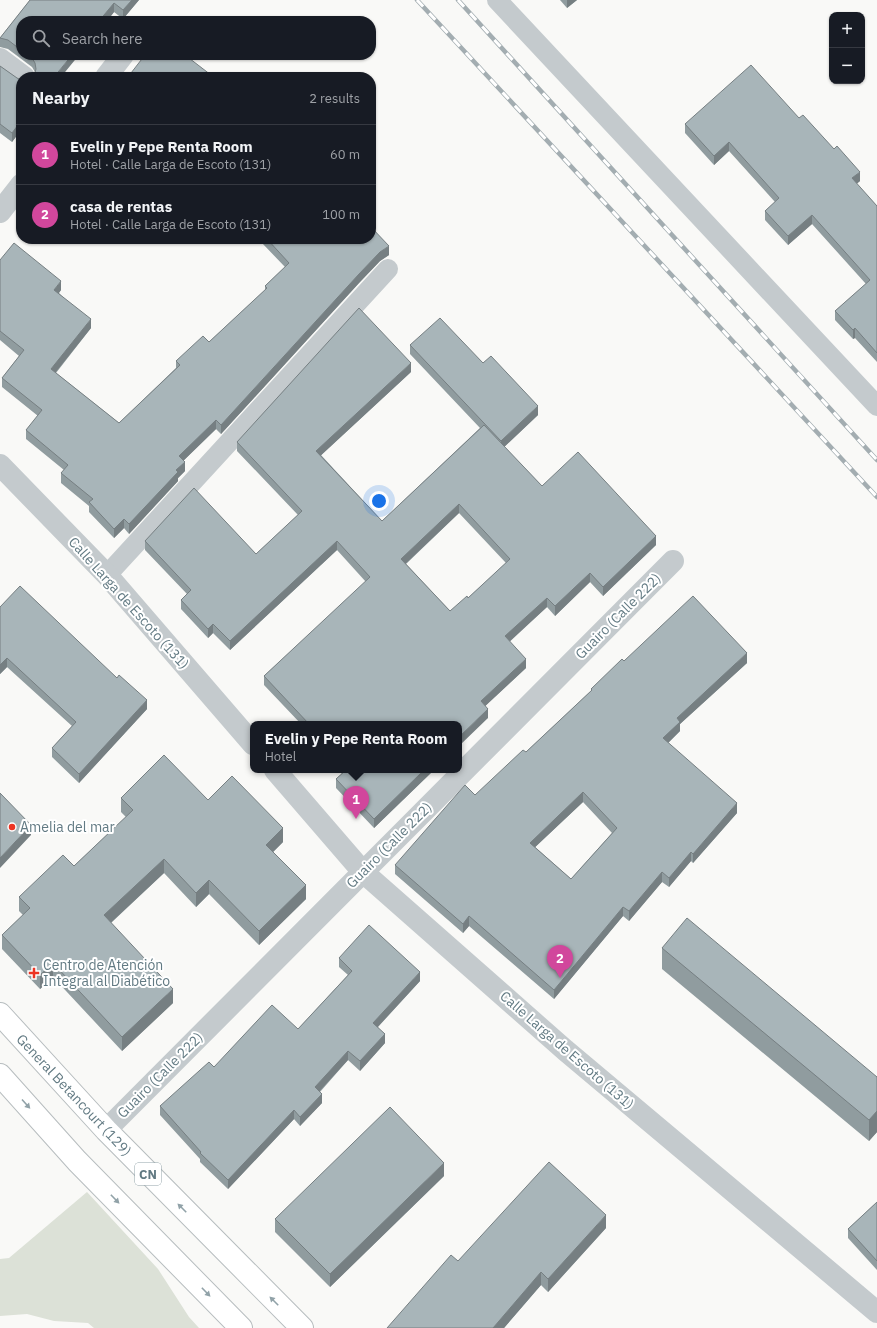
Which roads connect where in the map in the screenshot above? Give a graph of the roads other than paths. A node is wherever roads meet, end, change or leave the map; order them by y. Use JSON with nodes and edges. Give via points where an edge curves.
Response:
{"nodes":[{"id":1,"x":497,"y":0,"type":"edge"},
{"id":2,"x":0,"y":59,"type":"edge"},
{"id":3,"x":119,"y":60,"type":"edge"},
{"id":4,"x":17,"y":72,"type":"edge"},
{"id":5,"x":110,"y":72,"type":"edge"},
{"id":6,"x":16,"y":191,"type":"edge"},
{"id":7,"x":0,"y":212,"type":"edge"},
{"id":8,"x":388,"y":269,"type":"dead end"},
{"id":9,"x":877,"y":406,"type":"edge"},
{"id":10,"x":0,"y":465,"type":"edge"},
{"id":11,"x":673,"y":561,"type":"dead end"},
{"id":12,"x":107,"y":574,"type":"junction"},
{"id":13,"x":250,"y":741,"type":"edge"},
{"id":14,"x":278,"y":773,"type":"edge"},
{"id":15,"x":462,"y":773,"type":"edge"},
{"id":16,"x":462,"y":773,"type":"edge"},
{"id":17,"x":363,"y":872,"type":"junction"},
{"id":18,"x":0,"y":1014,"type":"edge"},
{"id":19,"x":0,"y":1075,"type":"edge"},
{"id":20,"x":106,"y":1130,"type":"junction"},
{"id":21,"x":877,"y":1312,"type":"edge"},
{"id":22,"x":241,"y":1328,"type":"edge"},
{"id":23,"x":302,"y":1328,"type":"edge"}],
"edges":[{"from":1,"to":9,"type":"lane"},
{"from":2,"to":4,"type":"street"},
{"from":3,"to":5,"type":"street"},
{"from":6,"to":7,"type":"street"},
{"from":8,"to":12,"type":"lane"},
{"from":10,"to":12,"type":"street","name":"Calle Larga de Escoto (131)"},
{"from":11,"to":16,"type":"street","name":"Guairo (Calle 222)"},
{"from":12,"to":13,"type":"street","name":"Calle Larga de Escoto (131)"},
{"from":14,"to":17,"type":"street","name":"Calle Larga de Escoto (131)"},
{"from":15,"to":17,"type":"street","name":"Guairo (Calle 222)"},
{"from":17,"to":20,"type":"street","name":"Guairo (Calle 222)"},
{"from":17,"to":21,"type":"street","name":"Calle Larga de Escoto (131)","via":[[565,1050]]},
{"from":18,"to":20,"type":"highway","name":"General Betancourt (129)","number":"CN"},
{"from":19,"to":22,"type":"highway","one_way":true,"via":[[78,1160]]},
{"from":23,"to":20,"type":"highway","name":"General Betancourt (129)","number":"CN","one_way":true}]}
